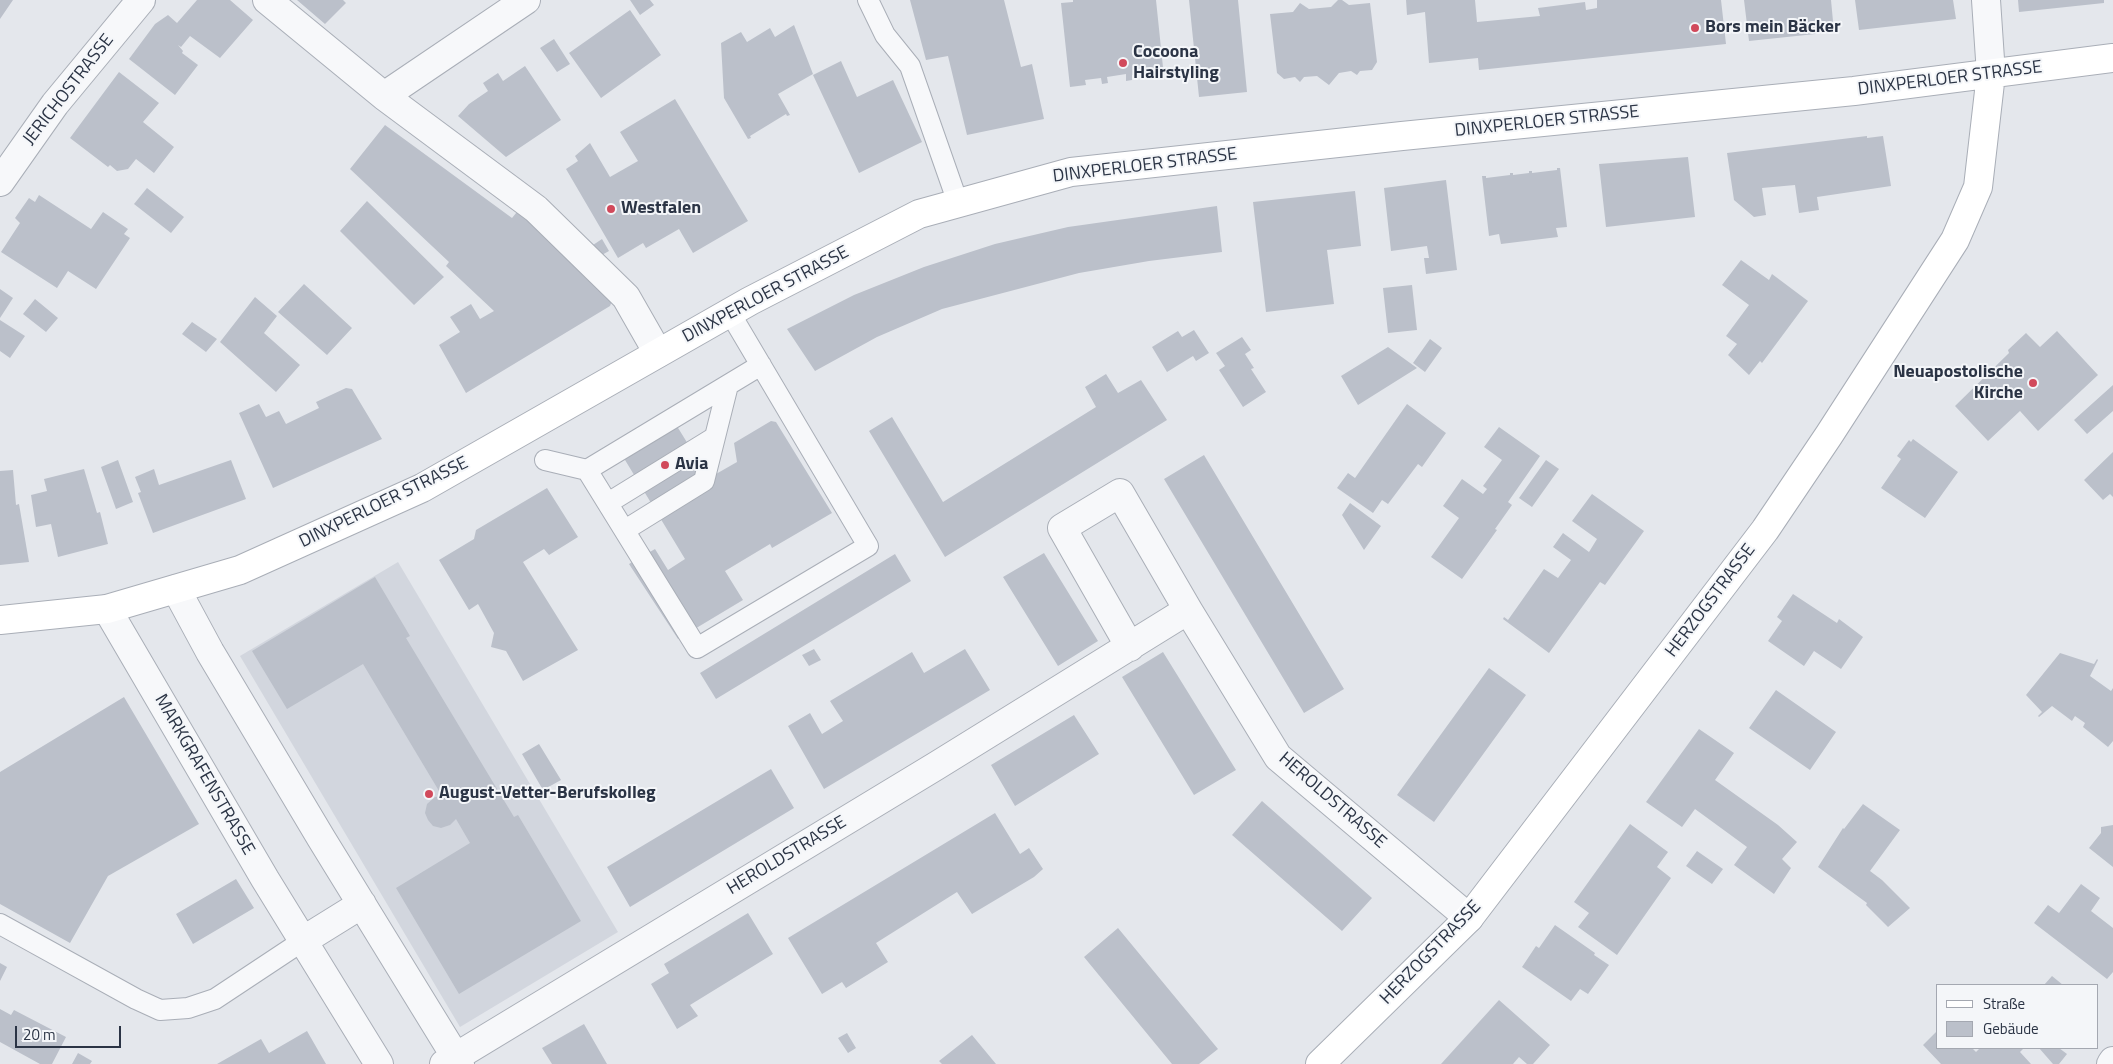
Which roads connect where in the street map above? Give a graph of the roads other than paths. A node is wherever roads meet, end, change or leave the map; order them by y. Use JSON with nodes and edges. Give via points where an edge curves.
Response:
{"nodes":[{"id":1,"x":140,"y":0,"type":"edge"},
{"id":2,"x":267,"y":0,"type":"edge"},
{"id":3,"x":526,"y":0,"type":"edge"},
{"id":4,"x":868,"y":0,"type":"edge"},
{"id":5,"x":1986,"y":0,"type":"edge"},
{"id":6,"x":2113,"y":58,"type":"edge"},
{"id":7,"x":1991,"y":74,"type":"junction"},
{"id":8,"x":384,"y":96,"type":"junction"},
{"id":9,"x":0,"y":182,"type":"edge"},
{"id":10,"x":958,"y":203,"type":"junction"},
{"id":11,"x":730,"y":313,"type":"junction"},
{"id":12,"x":658,"y":353,"type":"junction"},
{"id":13,"x":761,"y":365,"type":"junction"},
{"id":14,"x":728,"y":385,"type":"junction"},
{"id":15,"x":715,"y":437,"type":"junction"},
{"id":16,"x":545,"y":460,"type":"dead end"},
{"id":17,"x":587,"y":470,"type":"junction"},
{"id":18,"x":608,"y":503,"type":"junction"},
{"id":19,"x":625,"y":530,"type":"junction"},
{"id":20,"x":176,"y":589,"type":"junction"},
{"id":21,"x":107,"y":608,"type":"junction"},
{"id":22,"x":1188,"y":610,"type":"junction"},
{"id":23,"x":0,"y":620,"type":"edge"},
{"id":24,"x":1130,"y":647,"type":"junction"},
{"id":25,"x":362,"y":904,"type":"junction"},
{"id":26,"x":1469,"y":918,"type":"junction"},
{"id":27,"x":0,"y":924,"type":"edge"},
{"id":28,"x":304,"y":940,"type":"junction"},
{"id":29,"x":2113,"y":1061,"type":"edge"},
{"id":30,"x":453,"y":1062,"type":"edge"},
{"id":31,"x":378,"y":1064,"type":"edge"},
{"id":32,"x":1320,"y":1064,"type":"edge"},
{"id":33,"x":2111,"y":1064,"type":"edge"}],
"edges":[{"from":1,"to":9,"type":"street","name":"JERICHOSTRASSE","via":[[55,104]]},
{"from":2,"to":8,"type":"street"},
{"from":3,"to":8,"type":"street"},
{"from":4,"to":10,"type":"lane","via":[[885,35],[910,66]]},
{"from":5,"to":7,"type":"street"},
{"from":6,"to":7,"type":"main road","name":"DINXPERLOER STRASSE"},
{"from":7,"to":10,"type":"main road","name":"DINXPERLOER STRASSE","via":[[1854,92],[1071,172]]},
{"from":7,"to":26,"type":"main road","name":"HERZOGSTRASSE","via":[[1978,187],[1955,240],[1765,530]]},
{"from":8,"to":12,"type":"street","via":[[536,209],[626,297]]},
{"from":10,"to":11,"type":"main road","name":"DINXPERLOER STRASSE","via":[[919,214]]},
{"from":11,"to":12,"type":"main road","name":"DINXPERLOER STRASSE"},
{"from":11,"to":13,"type":"lane"},
{"from":12,"to":20,"type":"main road","name":"DINXPERLOER STRASSE","via":[[422,488],[240,570]]},
{"from":13,"to":14,"type":"lane"},
{"from":13,"to":19,"type":"lane","via":[[868,546],[697,648]]},
{"from":14,"to":15,"type":"lane"},
{"from":14,"to":17,"type":"lane"},
{"from":15,"to":18,"type":"lane"},
{"from":15,"to":19,"type":"lane","via":[[704,481]]},
{"from":16,"to":17,"type":"lane"},
{"from":17,"to":18,"type":"lane"},
{"from":18,"to":19,"type":"lane"},
{"from":20,"to":21,"type":"main road","name":"DINXPERLOER STRASSE"},
{"from":20,"to":25,"type":"street","via":[[210,652]]},
{"from":21,"to":23,"type":"main road","name":"DINXPERLOER STRASSE"},
{"from":21,"to":28,"type":"street","name":"MARKGRAFENSTRASSE"},
{"from":22,"to":24,"type":"street","name":"HEROLDSTRASSE"},
{"from":22,"to":24,"type":"street","name":"HEROLDSTRASSE","via":[[1120,494],[1062,528]]},
{"from":22,"to":26,"type":"street","name":"HEROLDSTRASSE","via":[[1278,758]]},
{"from":24,"to":30,"type":"street","name":"HEROLDSTRASSE"},
{"from":25,"to":28,"type":"street"},
{"from":25,"to":30,"type":"street"},
{"from":26,"to":32,"type":"main road","name":"HERZOGSTRASSE"},
{"from":27,"to":28,"type":"lane","via":[[160,1010],[188,1008],[215,999]]},
{"from":28,"to":31,"type":"street","name":"MARKGRAFENSTRASSE"},
{"from":29,"to":33,"type":"street"}]}
